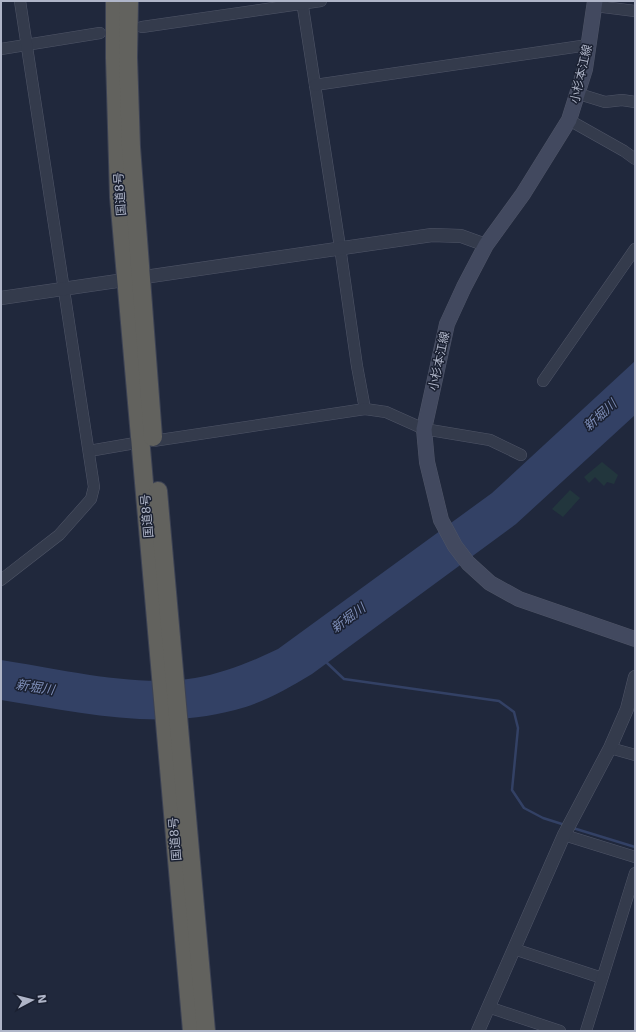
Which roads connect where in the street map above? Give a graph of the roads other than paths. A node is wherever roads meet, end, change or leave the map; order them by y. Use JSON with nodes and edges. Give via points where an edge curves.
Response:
{"nodes":[{"id":1,"x":20,"y":1,"type":"edge"},
{"id":2,"x":115,"y":1,"type":"edge"},
{"id":3,"x":129,"y":1,"type":"edge"},
{"id":4,"x":322,"y":1,"type":"edge"},
{"id":5,"x":302,"y":2,"type":"edge"},
{"id":6,"x":595,"y":4,"type":"edge"},
{"id":7,"x":635,"y":11,"type":"edge"},
{"id":8,"x":142,"y":27,"type":"dead end"},
{"id":9,"x":100,"y":33,"type":"dead end"},
{"id":10,"x":27,"y":45,"type":"junction"},
{"id":11,"x":588,"y":45,"type":"junction"},
{"id":12,"x":1,"y":49,"type":"edge"},
{"id":13,"x":315,"y":85,"type":"junction"},
{"id":14,"x":578,"y":94,"type":"junction"},
{"id":15,"x":635,"y":102,"type":"edge"},
{"id":16,"x":569,"y":120,"type":"junction"},
{"id":17,"x":635,"y":160,"type":"edge"},
{"id":18,"x":486,"y":245,"type":"junction"},
{"id":19,"x":340,"y":247,"type":"junction"},
{"id":20,"x":635,"y":249,"type":"edge"},
{"id":21,"x":134,"y":278,"type":"junction"},
{"id":22,"x":64,"y":288,"type":"junction"},
{"id":23,"x":1,"y":298,"type":"edge"},
{"id":24,"x":543,"y":381,"type":"dead end"},
{"id":25,"x":365,"y":408,"type":"junction"},
{"id":26,"x":424,"y":428,"type":"junction"},
{"id":27,"x":147,"y":442,"type":"junction"},
{"id":28,"x":89,"y":451,"type":"junction"},
{"id":29,"x":521,"y":455,"type":"dead end"},
{"id":30,"x":1,"y":580,"type":"edge"},
{"id":31,"x":635,"y":639,"type":"edge"},
{"id":32,"x":635,"y":677,"type":"edge"},
{"id":33,"x":631,"y":708,"type":"edge"},
{"id":34,"x":174,"y":743,"type":"junction"},
{"id":35,"x":610,"y":748,"type":"junction"},
{"id":36,"x":635,"y":755,"type":"edge"},
{"id":37,"x":564,"y":835,"type":"junction"},
{"id":38,"x":635,"y":858,"type":"edge"},
{"id":39,"x":635,"y":873,"type":"edge"},
{"id":40,"x":514,"y":948,"type":"junction"},
{"id":41,"x":602,"y":978,"type":"junction"},
{"id":42,"x":488,"y":1007,"type":"junction"},
{"id":43,"x":530,"y":1026,"type":"edge"},
{"id":44,"x":192,"y":1031,"type":"edge"},
{"id":45,"x":206,"y":1031,"type":"edge"},
{"id":46,"x":478,"y":1031,"type":"edge"},
{"id":47,"x":560,"y":1031,"type":"edge"},
{"id":48,"x":586,"y":1031,"type":"edge"}],
"edges":[{"from":1,"to":10,"type":"street"},
{"from":2,"to":21,"type":"highway","name":"国道8号","via":[[119,197]]},
{"from":3,"to":21,"type":"highway","name":"国道8号","via":[[128,58]]},
{"from":4,"to":5,"type":"street"},
{"from":5,"to":8,"type":"street"},
{"from":5,"to":13,"type":"street"},
{"from":6,"to":7,"type":"street"},
{"from":6,"to":11,"type":"main road","name":"小杉本江線"},
{"from":9,"to":10,"type":"street"},
{"from":10,"to":12,"type":"street"},
{"from":10,"to":22,"type":"street"},
{"from":11,"to":13,"type":"street"},
{"from":11,"to":14,"type":"main road","name":"小杉本江線"},
{"from":13,"to":19,"type":"street"},
{"from":14,"to":15,"type":"street","via":[[605,102]]},
{"from":14,"to":16,"type":"main road","name":"小杉本江線"},
{"from":16,"to":17,"type":"street"},
{"from":16,"to":18,"type":"main road","name":"小杉本江線","via":[[523,194]]},
{"from":18,"to":19,"type":"street","via":[[461,236],[432,235]]},
{"from":18,"to":26,"type":"main road","name":"小杉本江線","via":[[447,324]]},
{"from":19,"to":21,"type":"street"},
{"from":19,"to":25,"type":"street"},
{"from":20,"to":24,"type":"street"},
{"from":21,"to":22,"type":"street"},
{"from":21,"to":27,"type":"highway","name":"国道8号"},
{"from":22,"to":23,"type":"street"},
{"from":22,"to":28,"type":"street"},
{"from":25,"to":26,"type":"street","via":[[386,412]]},
{"from":25,"to":27,"type":"street"},
{"from":26,"to":29,"type":"street","via":[[490,440]]},
{"from":26,"to":31,"type":"main road","name":"小杉本江線","via":[[427,462],[444,526],[468,563],[490,583],[519,599]]},
{"from":27,"to":28,"type":"street"},
{"from":27,"to":34,"type":"highway","name":"国道8号"},
{"from":28,"to":30,"type":"street","via":[[94,488],[91,499],[59,535]]},
{"from":32,"to":33,"type":"street"},
{"from":33,"to":35,"type":"street"},
{"from":34,"to":44,"type":"highway","name":"国道8号"},
{"from":34,"to":45,"type":"highway","name":"国道8号"},
{"from":35,"to":36,"type":"street"},
{"from":35,"to":37,"type":"street"},
{"from":37,"to":38,"type":"street"},
{"from":37,"to":40,"type":"street"},
{"from":39,"to":41,"type":"street"},
{"from":40,"to":41,"type":"street"},
{"from":40,"to":42,"type":"street"},
{"from":41,"to":48,"type":"street"},
{"from":42,"to":43,"type":"street"},
{"from":42,"to":46,"type":"street"},
{"from":43,"to":47,"type":"street"}]}
